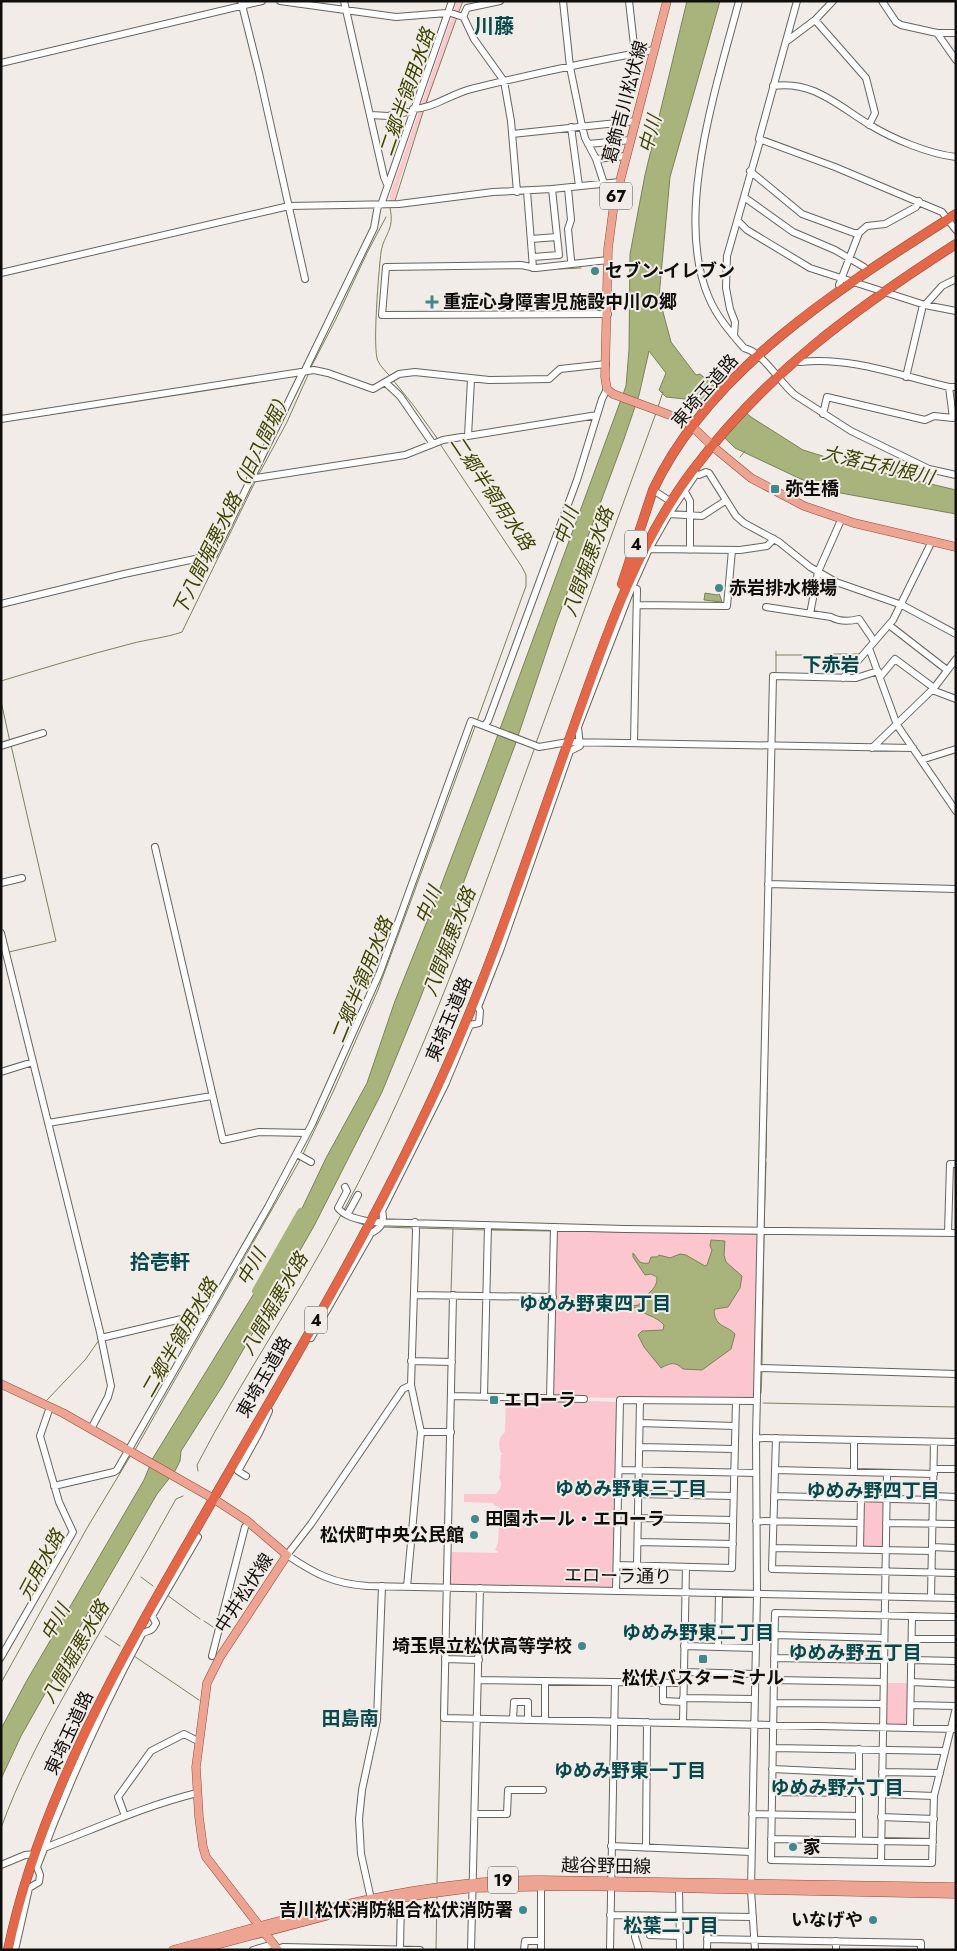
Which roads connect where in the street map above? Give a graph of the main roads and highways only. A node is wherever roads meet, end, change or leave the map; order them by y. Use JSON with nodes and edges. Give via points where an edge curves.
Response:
{"nodes":[{"id":1,"x":667,"y":1,"type":"edge"},
{"id":2,"x":952,"y":216,"type":"edge"},
{"id":3,"x":955,"y":246,"type":"edge"},
{"id":4,"x":695,"y":424,"type":"junction"},
{"id":5,"x":715,"y":443,"type":"junction"},
{"id":6,"x":956,"y":547,"type":"edge"},
{"id":7,"x":592,"y":675,"type":"junction"},
{"id":8,"x":1,"y":1384,"type":"edge"},
{"id":9,"x":214,"y":1499,"type":"junction"},
{"id":10,"x":611,"y":1884,"type":"junction"},
{"id":11,"x":473,"y":1885,"type":"junction"},
{"id":12,"x":751,"y":1887,"type":"junction"},
{"id":13,"x":956,"y":1887,"type":"edge"},
{"id":14,"x":956,"y":1894,"type":"edge"},
{"id":15,"x":262,"y":1929,"type":"junction"},
{"id":16,"x":276,"y":1948,"type":"edge"},
{"id":17,"x":8,"y":1950,"type":"edge"},
{"id":18,"x":173,"y":1950,"type":"edge"},
{"id":19,"x":197,"y":1950,"type":"edge"}],
"edges":[{"from":1,"to":4,"type":"main road","name":"葛飾吉川松伏線","number":"67","via":[[608,237],[606,364],[610,392]]},
{"from":2,"to":4,"type":"highway","name":"東埼玉道路","number":"4","via":[[807,316],[755,359]]},
{"from":3,"to":5,"type":"highway","name":"東埼玉道路","number":"4","via":[[853,313],[774,378]]},
{"from":4,"to":5,"type":"main road"},
{"from":4,"to":7,"type":"highway","name":"東埼玉道路","number":"4","via":[[664,468],[653,490]]},
{"from":5,"to":6,"type":"main road","via":[[740,469],[763,486],[804,506],[841,520]]},
{"from":5,"to":7,"type":"highway","name":"東埼玉道路","number":"4","via":[[693,470],[645,547]]},
{"from":7,"to":9,"type":"highway","name":"東埼玉道路","number":"4","via":[[481,986],[439,1084],[371,1222]]},
{"from":8,"to":9,"type":"main road","name":"中井松伏線","via":[[91,1429]]},
{"from":9,"to":15,"type":"main road","name":"中井松伏線","via":[[246,1520],[287,1555],[210,1676],[196,1766],[201,1837],[206,1857]]},
{"from":9,"to":17,"type":"highway","name":"東埼玉道路","number":"4","via":[[115,1674],[65,1778],[23,1889]]},
{"from":10,"to":11,"type":"main road","name":"越谷野田線","number":"19"},
{"from":10,"to":11,"type":"main road","name":"越谷野田線","number":"19","via":[[514,1880]]},
{"from":10,"to":12,"type":"main road","name":"越谷野田線","number":"19"},
{"from":10,"to":12,"type":"main road","name":"越谷野田線","number":"19","via":[[679,1888]]},
{"from":11,"to":15,"type":"main road","name":"越谷野田線","number":"19"},
{"from":11,"to":15,"type":"main road","name":"越谷野田線","number":"19","via":[[407,1890]]},
{"from":12,"to":13,"type":"main road","name":"越谷野田線","number":"19"},
{"from":12,"to":14,"type":"main road","name":"越谷野田線","number":"19"},
{"from":15,"to":16,"type":"main road"},
{"from":15,"to":18,"type":"main road","name":"越谷野田線","number":"19"},
{"from":15,"to":19,"type":"main road","name":"越谷野田線","number":"19"}]}
